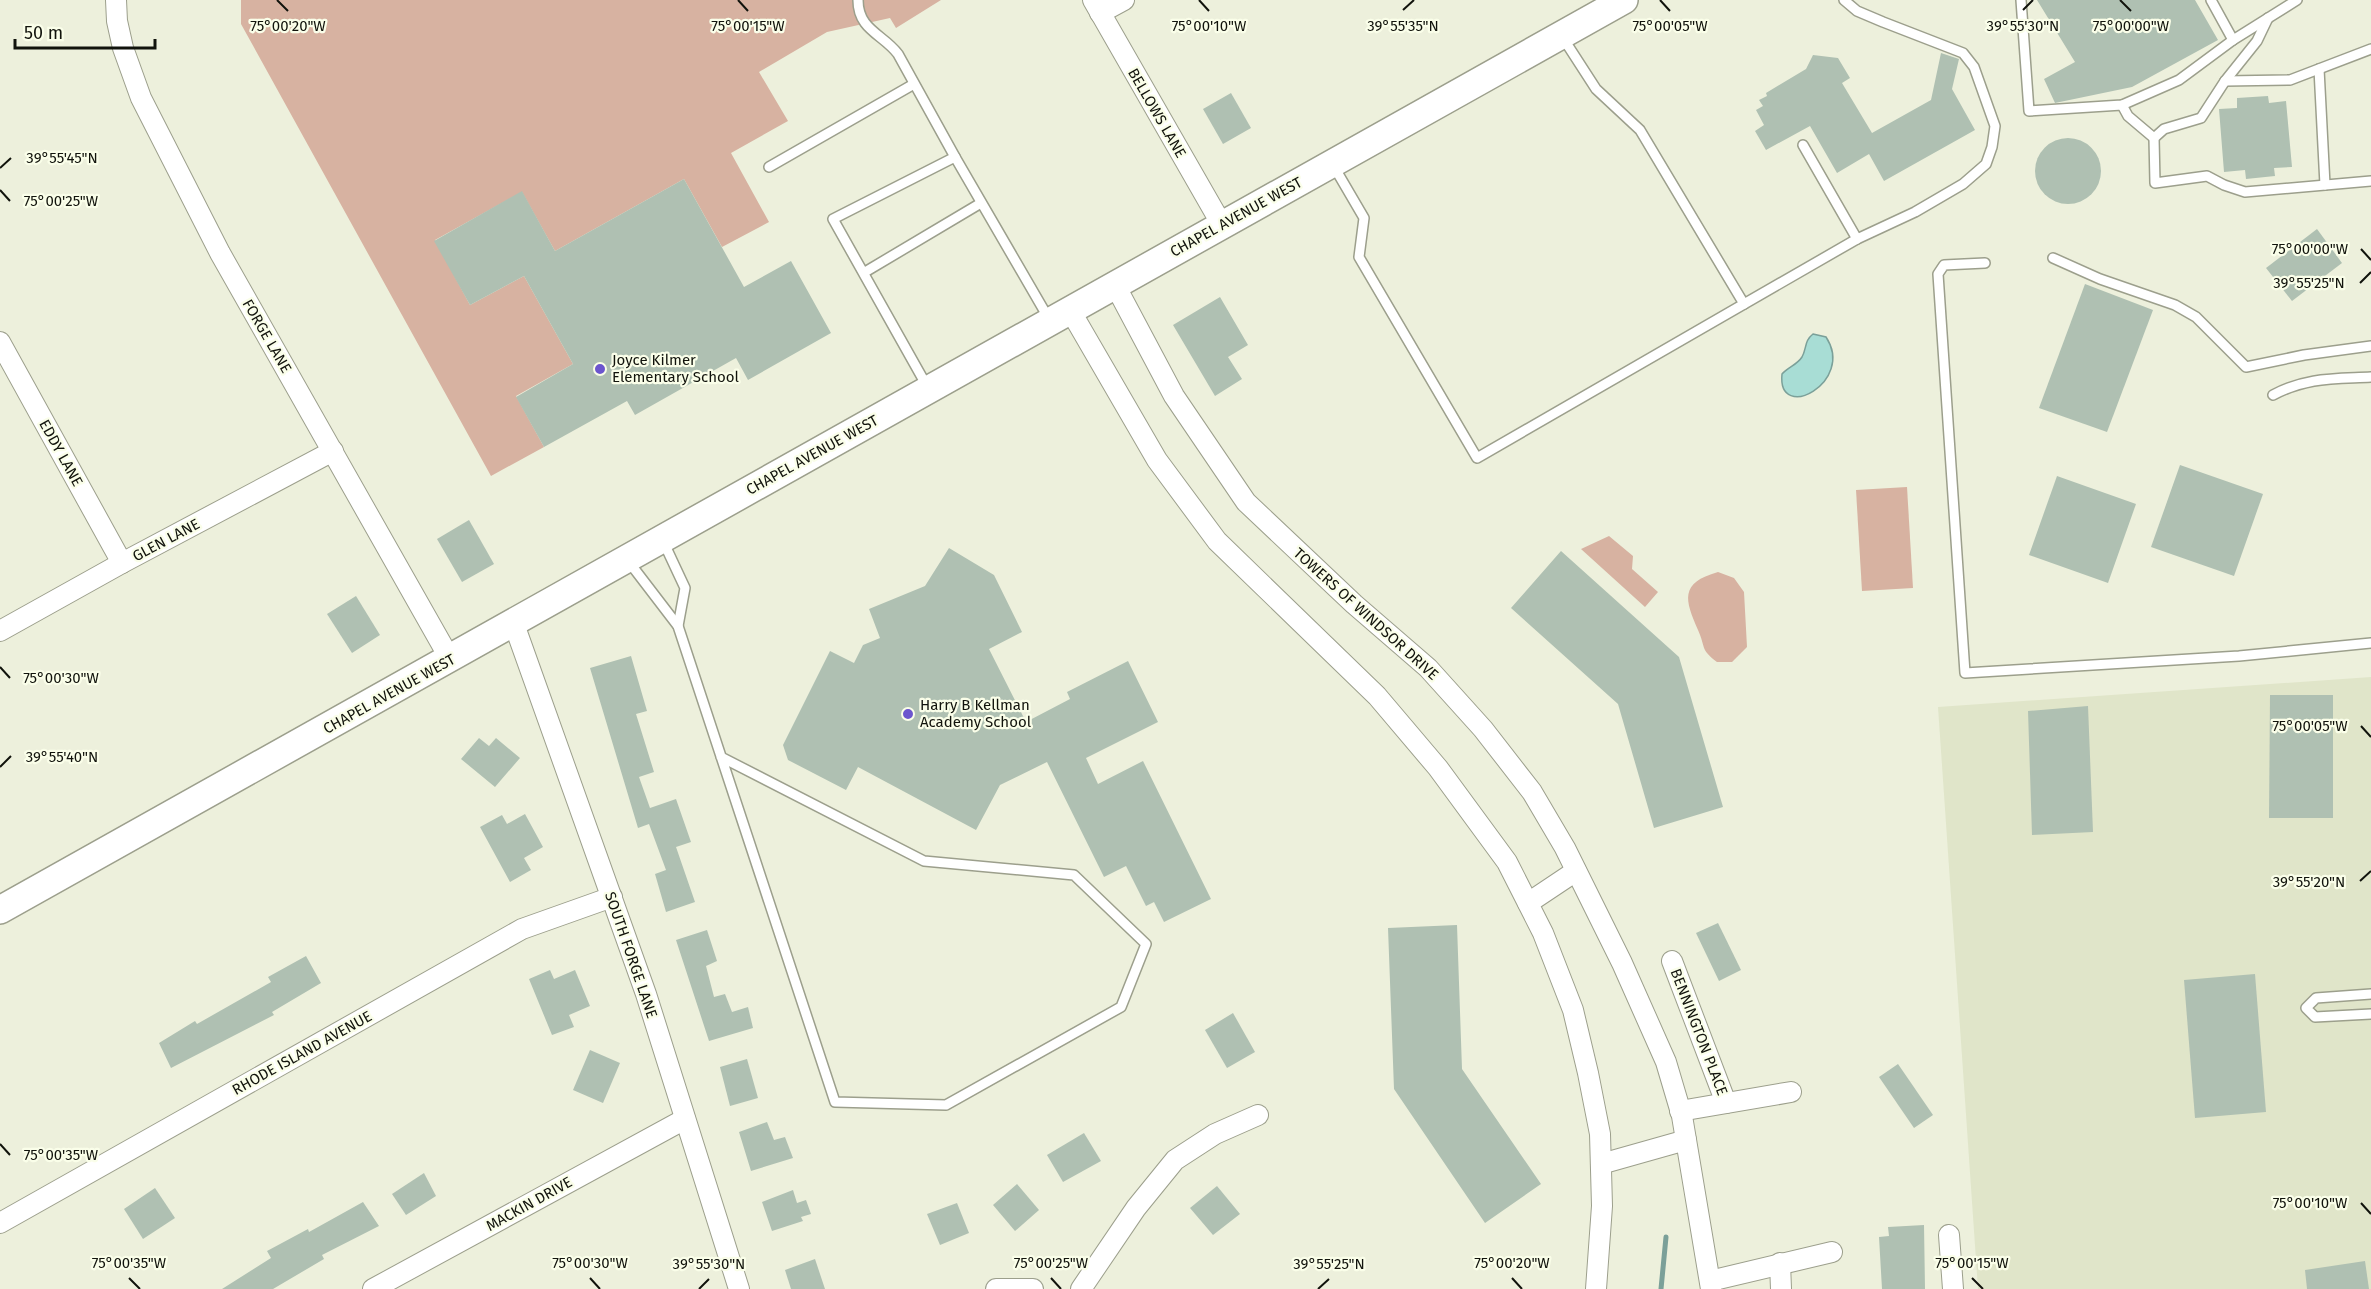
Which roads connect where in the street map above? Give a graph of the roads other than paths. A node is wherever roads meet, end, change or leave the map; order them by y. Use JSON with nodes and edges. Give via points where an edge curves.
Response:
{"nodes":[{"id":1,"x":116,"y":0,"type":"edge"},
{"id":2,"x":858,"y":0,"type":"edge"},
{"id":3,"x":1124,"y":0,"type":"edge"},
{"id":4,"x":1624,"y":0,"type":"edge"},
{"id":5,"x":1844,"y":0,"type":"edge"},
{"id":6,"x":2021,"y":0,"type":"edge"},
{"id":7,"x":2211,"y":0,"type":"edge"},
{"id":8,"x":2296,"y":0,"type":"edge"},
{"id":9,"x":1097,"y":6,"type":"edge"},
{"id":10,"x":2268,"y":18,"type":"junction"},
{"id":11,"x":1561,"y":35,"type":"junction"},
{"id":12,"x":2233,"y":40,"type":"junction"},
{"id":13,"x":2371,"y":49,"type":"edge"},
{"id":14,"x":2319,"y":69,"type":"junction"},
{"id":15,"x":2225,"y":81,"type":"junction"},
{"id":16,"x":914,"y":84,"type":"junction"},
{"id":17,"x":2122,"y":105,"type":"junction"},
{"id":18,"x":2154,"y":138,"type":"junction"},
{"id":19,"x":1803,"y":145,"type":"dead end"},
{"id":20,"x":955,"y":157,"type":"junction"},
{"id":21,"x":1332,"y":163,"type":"junction"},
{"id":22,"x":769,"y":167,"type":"dead end"},
{"id":23,"x":2371,"y":181,"type":"edge"},
{"id":24,"x":2325,"y":185,"type":"junction"},
{"id":25,"x":981,"y":203,"type":"junction"},
{"id":26,"x":1222,"y":225,"type":"junction"},
{"id":27,"x":1857,"y":239,"type":"junction"},
{"id":28,"x":2053,"y":258,"type":"dead end"},
{"id":29,"x":1985,"y":263,"type":"dead end"},
{"id":30,"x":865,"y":272,"type":"junction"},
{"id":31,"x":1115,"y":285,"type":"junction"},
{"id":32,"x":1744,"y":304,"type":"junction"},
{"id":33,"x":1060,"y":315,"type":"junction"},
{"id":34,"x":0,"y":342,"type":"edge"},
{"id":35,"x":2371,"y":346,"type":"edge"},
{"id":36,"x":2371,"y":377,"type":"edge"},
{"id":37,"x":929,"y":390,"type":"junction"},
{"id":38,"x":2272,"y":395,"type":"dead end"},
{"id":39,"x":333,"y":452,"type":"junction"},
{"id":40,"x":662,"y":540,"type":"junction"},
{"id":41,"x":627,"y":560,"type":"junction"},
{"id":42,"x":122,"y":563,"type":"junction"},
{"id":43,"x":514,"y":624,"type":"junction"},
{"id":44,"x":678,"y":626,"type":"junction"},
{"id":45,"x":0,"y":631,"type":"edge"},
{"id":46,"x":2371,"y":643,"type":"edge"},
{"id":47,"x":450,"y":659,"type":"junction"},
{"id":48,"x":721,"y":757,"type":"junction"},
{"id":49,"x":1576,"y":871,"type":"junction"},
{"id":50,"x":612,"y":897,"type":"junction"},
{"id":51,"x":1528,"y":903,"type":"junction"},
{"id":52,"x":0,"y":910,"type":"edge"},
{"id":53,"x":1672,"y":961,"type":"dead end"},
{"id":54,"x":2371,"y":994,"type":"edge"},
{"id":55,"x":2371,"y":1014,"type":"edge"},
{"id":56,"x":1791,"y":1092,"type":"dead end"},
{"id":57,"x":1726,"y":1103,"type":"junction"},
{"id":58,"x":1680,"y":1111,"type":"junction"},
{"id":59,"x":1258,"y":1114,"type":"dead end"},
{"id":60,"x":686,"y":1119,"type":"junction"},
{"id":61,"x":1686,"y":1140,"type":"junction"},
{"id":62,"x":1601,"y":1164,"type":"junction"},
{"id":63,"x":0,"y":1223,"type":"edge"},
{"id":64,"x":1949,"y":1235,"type":"dead end"},
{"id":65,"x":1832,"y":1252,"type":"dead end"},
{"id":66,"x":1780,"y":1263,"type":"junction"},
{"id":67,"x":1711,"y":1285,"type":"edge"},
{"id":68,"x":373,"y":1289,"type":"edge"},
{"id":69,"x":739,"y":1289,"type":"edge"},
{"id":70,"x":996,"y":1289,"type":"edge"},
{"id":71,"x":1033,"y":1289,"type":"edge"},
{"id":72,"x":1081,"y":1289,"type":"edge"},
{"id":73,"x":1596,"y":1289,"type":"edge"},
{"id":74,"x":1781,"y":1289,"type":"edge"},
{"id":75,"x":1953,"y":1289,"type":"edge"}],
"edges":[{"from":1,"to":39,"type":"street","name":"FORGE LANE","via":[[123,48],[141,98],[220,253]]},
{"from":2,"to":16,"type":"lane","via":[[858,14],[873,32],[890,43]]},
{"from":3,"to":9,"type":"street"},
{"from":4,"to":11,"type":"main road","name":"CHAPEL AVENUE WEST"},
{"from":5,"to":27,"type":"lane","via":[[1857,11],[1963,53],[1974,67],[1995,126],[1986,164],[1963,184]]},
{"from":6,"to":17,"type":"lane","via":[[2029,111]]},
{"from":7,"to":12,"type":"lane"},
{"from":8,"to":10,"type":"lane"},
{"from":9,"to":26,"type":"street","name":"BELLOWS LANE"},
{"from":10,"to":12,"type":"lane"},
{"from":10,"to":15,"type":"lane","via":[[2257,41]]},
{"from":11,"to":21,"type":"main road","name":"CHAPEL AVENUE WEST"},
{"from":11,"to":32,"type":"lane","via":[[1596,89],[1640,130]]},
{"from":12,"to":17,"type":"lane","via":[[2179,80]]},
{"from":13,"to":14,"type":"lane"},
{"from":14,"to":15,"type":"lane","via":[[2290,80]]},
{"from":14,"to":24,"type":"lane"},
{"from":15,"to":18,"type":"lane","via":[[2201,117],[2164,129]]},
{"from":16,"to":20,"type":"lane"},
{"from":16,"to":22,"type":"lane"},
{"from":17,"to":18,"type":"lane","via":[[2128,116]]},
{"from":18,"to":24,"type":"lane","via":[[2155,183],[2207,176],[2245,192]]},
{"from":19,"to":27,"type":"lane"},
{"from":20,"to":25,"type":"lane"},
{"from":20,"to":30,"type":"lane","via":[[833,219]]},
{"from":21,"to":26,"type":"main road","name":"CHAPEL AVENUE WEST"},
{"from":21,"to":32,"type":"lane","via":[[1364,218],[1359,257],[1477,458]]},
{"from":23,"to":24,"type":"lane"},
{"from":25,"to":30,"type":"lane"},
{"from":25,"to":33,"type":"lane"},
{"from":26,"to":31,"type":"main road","name":"CHAPEL AVENUE WEST"},
{"from":27,"to":32,"type":"lane"},
{"from":28,"to":35,"type":"lane","via":[[2175,305],[2196,317],[2246,368]]},
{"from":29,"to":46,"type":"lane","via":[[1944,265],[1938,274],[1965,673],[2239,656]]},
{"from":30,"to":37,"type":"lane"},
{"from":31,"to":33,"type":"main road","name":"CHAPEL AVENUE WEST"},
{"from":31,"to":49,"type":"street","name":"TOWERS OF WINDSOR DRIVE","via":[[1174,396],[1246,502],[1428,668],[1483,729],[1532,792]]},
{"from":33,"to":37,"type":"main road","name":"CHAPEL AVENUE WEST"},
{"from":33,"to":51,"type":"street","via":[[1216,541],[1377,696],[1438,768],[1508,862]]},
{"from":34,"to":42,"type":"street","name":"EDDY LANE"},
{"from":36,"to":38,"type":"lane","via":[[2309,380]]},
{"from":37,"to":40,"type":"main road","name":"CHAPEL AVENUE WEST"},
{"from":39,"to":42,"type":"street","name":"GLEN LANE"},
{"from":39,"to":47,"type":"street","name":"FORGE LANE"},
{"from":40,"to":41,"type":"main road","name":"CHAPEL AVENUE WEST"},
{"from":40,"to":44,"type":"lane","via":[[685,588]]},
{"from":41,"to":43,"type":"main road","name":"CHAPEL AVENUE WEST"},
{"from":41,"to":44,"type":"lane"},
{"from":42,"to":45,"type":"street","name":"GLEN LANE"},
{"from":43,"to":47,"type":"main road","name":"CHAPEL AVENUE WEST"},
{"from":43,"to":50,"type":"street","name":"SOUTH FORGE LANE"},
{"from":44,"to":48,"type":"lane"},
{"from":47,"to":52,"type":"main road","name":"CHAPEL AVENUE WEST"},
{"from":48,"to":48,"type":"lane","via":[[835,1102],[946,1105],[1121,1007],[1146,944],[1074,875],[924,861]]},
{"from":49,"to":51,"type":"street"},
{"from":49,"to":58,"type":"street","name":"TOWERS OF WINDSOR DRIVE","via":[[1666,1062]]},
{"from":50,"to":60,"type":"street","name":"SOUTH FORGE LANE"},
{"from":50,"to":63,"type":"street","name":"RHODE ISLAND AVENUE","via":[[522,929]]},
{"from":51,"to":62,"type":"street","via":[[1573,1010],[1600,1134]]},
{"from":53,"to":57,"type":"street","name":"BENNINGTON PLACE"},
{"from":54,"to":55,"type":"lane","via":[[2316,998],[2306,1008],[2315,1017]]},
{"from":56,"to":57,"type":"street"},
{"from":57,"to":58,"type":"street"},
{"from":58,"to":61,"type":"street","name":"TOWERS OF WINDSOR DRIVE"},
{"from":59,"to":72,"type":"street","via":[[1215,1134],[1175,1160],[1136,1208]]},
{"from":60,"to":68,"type":"street","name":"MACKIN DRIVE"},
{"from":60,"to":69,"type":"street","name":"SOUTH FORGE LANE"},
{"from":61,"to":62,"type":"street"},
{"from":61,"to":67,"type":"street","name":"TOWERS OF WINDSOR DRIVE"},
{"from":62,"to":73,"type":"street"},
{"from":64,"to":75,"type":"street"},
{"from":65,"to":66,"type":"street"},
{"from":66,"to":67,"type":"street"},
{"from":66,"to":74,"type":"street"},
{"from":70,"to":71,"type":"street"}]}
